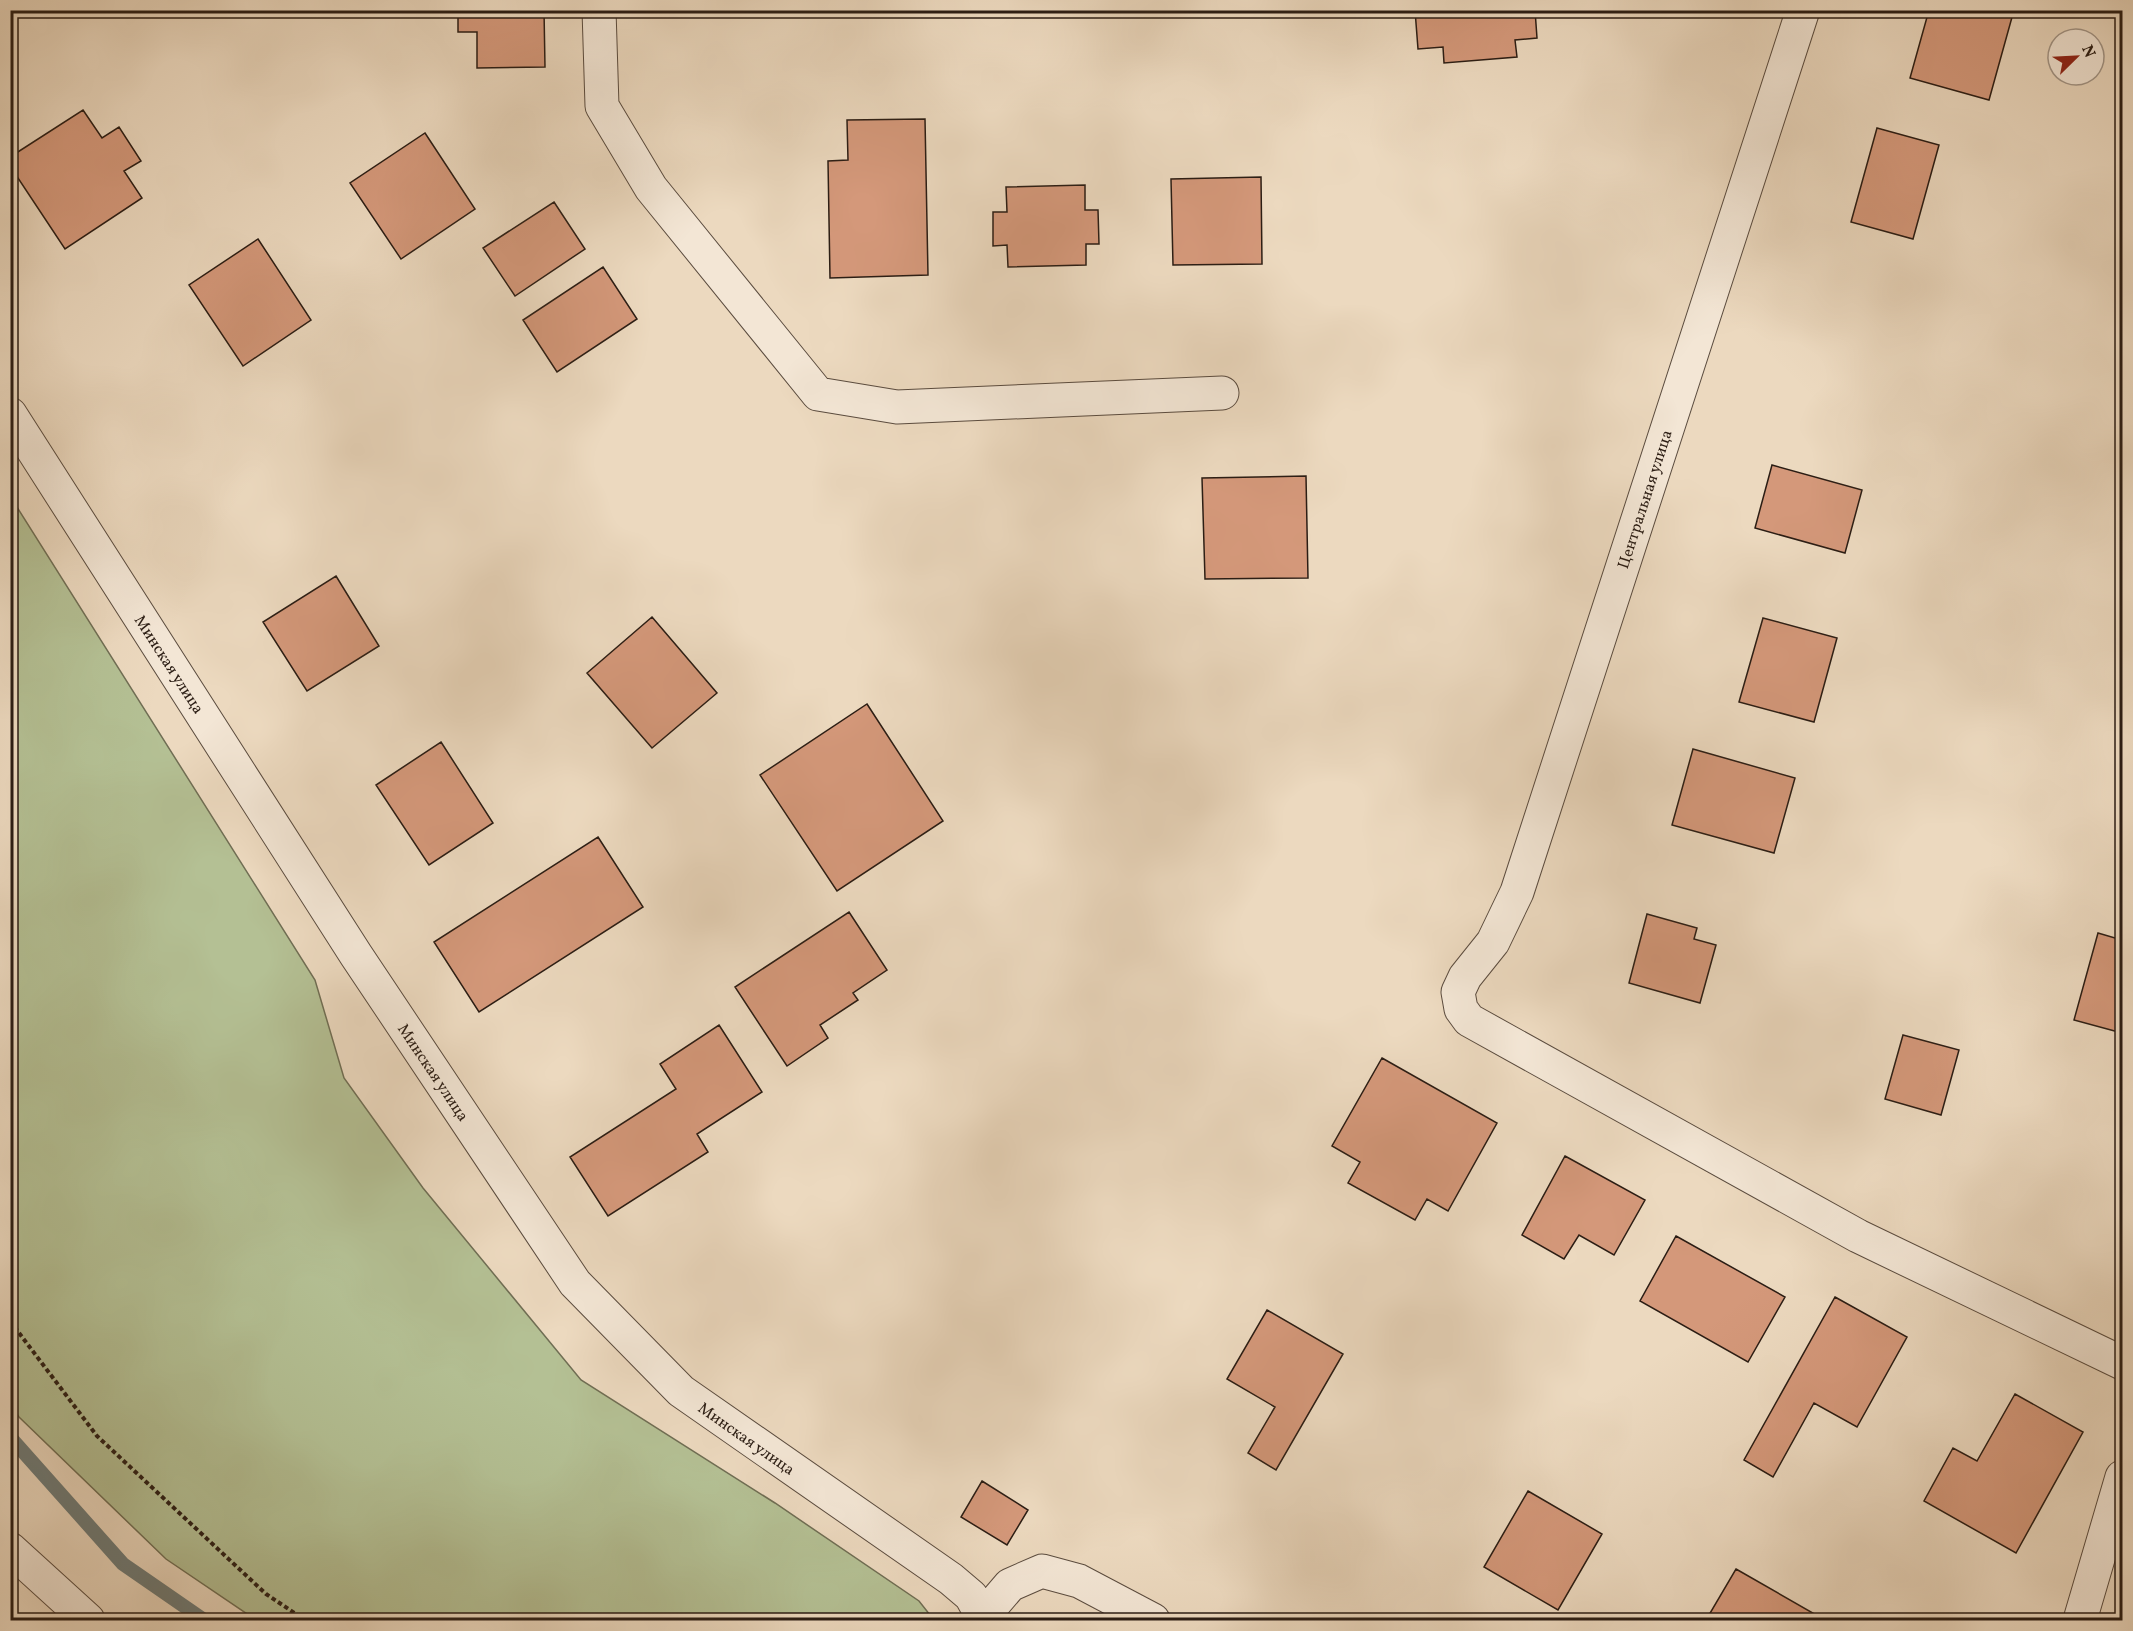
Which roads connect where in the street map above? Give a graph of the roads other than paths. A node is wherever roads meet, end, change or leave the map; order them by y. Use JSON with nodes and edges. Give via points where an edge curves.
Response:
{"nodes":[{"id":1,"x":599,"y":10,"type":"edge"},
{"id":2,"x":1803,"y":10,"type":"edge"},
{"id":3,"x":1222,"y":393,"type":"dead end"},
{"id":4,"x":10,"y":414,"type":"edge"},
{"id":5,"x":2122,"y":1363,"type":"edge"},
{"id":6,"x":2122,"y":1477,"type":"edge"},
{"id":7,"x":10,"y":1549,"type":"edge"},
{"id":8,"x":981,"y":1618,"type":"edge"},
{"id":9,"x":88,"y":1620,"type":"edge"},
{"id":10,"x":1153,"y":1620,"type":"edge"},
{"id":11,"x":2080,"y":1620,"type":"edge"}],
"edges":[{"from":1,"to":3,"type":"street","via":[[602,106],[651,188],[818,394],[897,407]]},
{"from":2,"to":5,"type":"street","name":"Центральная улица","via":[[1517,892],[1493,942],[1465,977],[1458,992],[1461,1009],[1469,1020],[1858,1236]]},
{"from":4,"to":8,"type":"street","name":"Минская улица","via":[[356,955],[575,1283],[681,1391],[951,1579],[971,1596]]},
{"from":6,"to":11,"type":"street"},
{"from":7,"to":9,"type":"street"},
{"from":8,"to":10,"type":"street","via":[[1010,1585],[1042,1571],[1079,1581]]}]}
